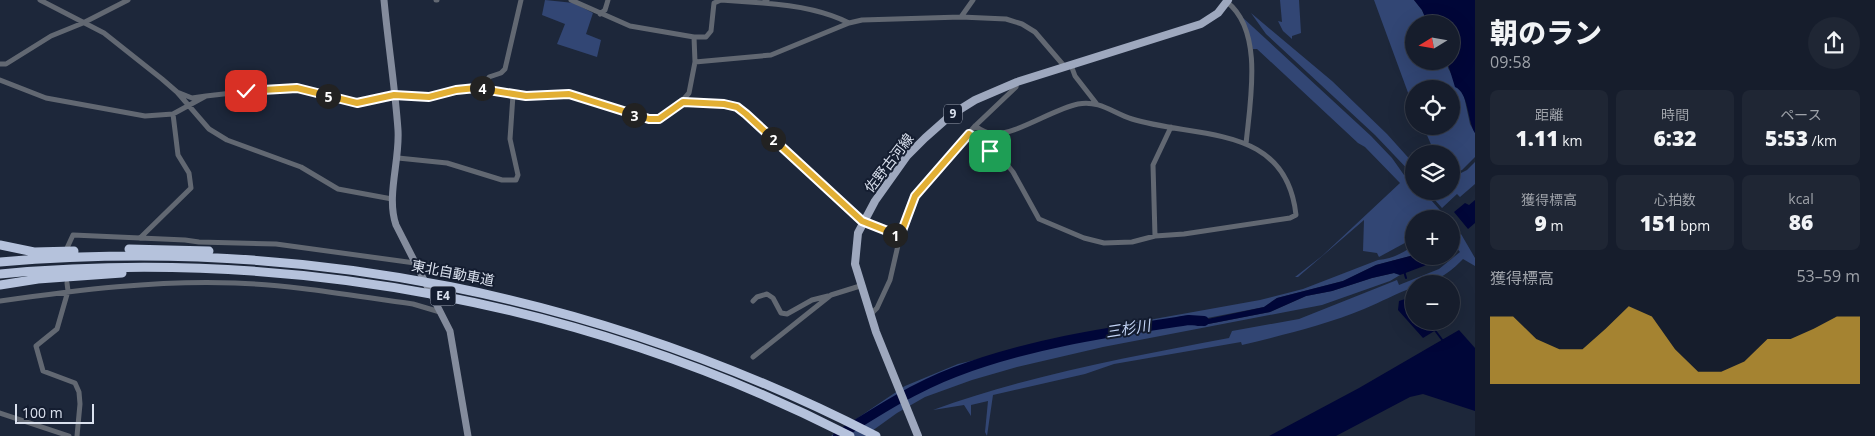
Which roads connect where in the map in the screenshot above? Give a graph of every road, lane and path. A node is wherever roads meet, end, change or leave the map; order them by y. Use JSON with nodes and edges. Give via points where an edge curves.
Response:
{"nodes":[{"id":1,"x":40,"y":0,"type":"edge"},
{"id":2,"x":128,"y":0,"type":"edge"},
{"id":3,"x":384,"y":0,"type":"edge"},
{"id":4,"x":521,"y":0,"type":"edge"},
{"id":5,"x":571,"y":0,"type":"edge"},
{"id":6,"x":608,"y":0,"type":"edge"},
{"id":7,"x":973,"y":0,"type":"edge"},
{"id":8,"x":714,"y":1,"type":"edge"},
{"id":9,"x":1227,"y":1,"type":"edge"},
{"id":10,"x":765,"y":2,"type":"edge"},
{"id":11,"x":600,"y":14,"type":"junction"},
{"id":12,"x":961,"y":17,"type":"junction"},
{"id":13,"x":83,"y":23,"type":"junction"},
{"id":14,"x":849,"y":23,"type":"junction"},
{"id":15,"x":694,"y":37,"type":"junction"},
{"id":16,"x":695,"y":62,"type":"junction"},
{"id":17,"x":0,"y":64,"type":"edge"},
{"id":18,"x":1068,"y":66,"type":"junction"},
{"id":19,"x":0,"y":80,"type":"edge"},
{"id":20,"x":1017,"y":82,"type":"junction"},
{"id":21,"x":486,"y":88,"type":"junction"},
{"id":22,"x":177,"y":92,"type":"junction"},
{"id":23,"x":394,"y":95,"type":"junction"},
{"id":24,"x":513,"y":95,"type":"junction"},
{"id":25,"x":206,"y":96,"type":"junction"},
{"id":26,"x":683,"y":102,"type":"junction"},
{"id":27,"x":1096,"y":103,"type":"junction"},
{"id":28,"x":189,"y":107,"type":"junction"},
{"id":29,"x":172,"y":114,"type":"junction"},
{"id":30,"x":976,"y":126,"type":"junction"},
{"id":31,"x":1171,"y":126,"type":"junction"},
{"id":32,"x":969,"y":134,"type":"junction"},
{"id":33,"x":1246,"y":144,"type":"junction"},
{"id":34,"x":398,"y":158,"type":"junction"},
{"id":35,"x":392,"y":199,"type":"junction"},
{"id":36,"x":862,"y":221,"type":"junction"},
{"id":37,"x":900,"y":236,"type":"junction"},
{"id":38,"x":1155,"y":236,"type":"junction"},
{"id":39,"x":140,"y":238,"type":"junction"},
{"id":40,"x":0,"y":245,"type":"edge"},
{"id":41,"x":67,"y":248,"type":"dead end"},
{"id":42,"x":267,"y":260,"type":"junction"},
{"id":43,"x":0,"y":262,"type":"edge"},
{"id":44,"x":415,"y":264,"type":"junction"},
{"id":45,"x":172,"y":268,"type":"junction"},
{"id":46,"x":0,"y":274,"type":"edge"},
{"id":47,"x":68,"y":283,"type":"dead end"},
{"id":48,"x":0,"y":285,"type":"edge"},
{"id":49,"x":860,"y":286,"type":"junction"},
{"id":50,"x":68,"y":291,"type":"junction"},
{"id":51,"x":831,"y":295,"type":"junction"},
{"id":52,"x":0,"y":301,"type":"edge"},
{"id":53,"x":753,"y":301,"type":"dead end"},
{"id":54,"x":440,"y":309,"type":"junction"},
{"id":55,"x":870,"y":316,"type":"junction"},
{"id":56,"x":753,"y":357,"type":"dead end"},
{"id":57,"x":0,"y":413,"type":"edge"},
{"id":58,"x":69,"y":436,"type":"edge"},
{"id":59,"x":77,"y":436,"type":"edge"},
{"id":60,"x":468,"y":436,"type":"edge"},
{"id":61,"x":850,"y":436,"type":"edge"},
{"id":62,"x":876,"y":436,"type":"edge"},
{"id":63,"x":918,"y":436,"type":"edge"}],
"edges":[{"from":1,"to":13,"type":"street"},
{"from":2,"to":13,"type":"street"},
{"from":3,"to":23,"type":"street"},
{"from":4,"to":21,"type":"street","via":[[505,69],[489,77]]},
{"from":5,"to":11,"type":"street"},
{"from":6,"to":11,"type":"street"},
{"from":7,"to":12,"type":"street"},
{"from":8,"to":10,"type":"street"},
{"from":8,"to":15,"type":"street","via":[[712,31],[706,37]]},
{"from":9,"to":18,"type":"main road","name":"佐野古河線","number":"9","via":[[1218,13],[1201,24]]},
{"from":9,"to":33,"type":"street","via":[[1237,11],[1252,56]]},
{"from":10,"to":14,"type":"street","via":[[841,18]]},
{"from":11,"to":15,"type":"street","via":[[636,28]]},
{"from":12,"to":14,"type":"street"},
{"from":12,"to":18,"type":"street","via":[[1006,19],[1022,24],[1035,32]]},
{"from":13,"to":17,"type":"street","via":[[51,36],[6,64]]},
{"from":13,"to":22,"type":"street","via":[[104,33]]},
{"from":14,"to":16,"type":"street","via":[[770,55]]},
{"from":15,"to":16,"type":"street"},
{"from":16,"to":26,"type":"street","via":[[689,93]]},
{"from":18,"to":20,"type":"main road","name":"佐野古河線","number":"9"},
{"from":18,"to":27,"type":"street"},
{"from":19,"to":29,"type":"street","via":[[46,98],[145,116]]},
{"from":20,"to":30,"type":"street"},
{"from":20,"to":36,"type":"main road","name":"佐野古河線","number":"9","via":[[975,100],[933,131],[907,156]]},
{"from":21,"to":23,"type":"street","via":[[456,90],[429,97]]},
{"from":21,"to":24,"type":"street"},
{"from":22,"to":25,"type":"street","via":[[192,98]]},
{"from":22,"to":28,"type":"street"},
{"from":23,"to":25,"type":"street","via":[[357,103],[285,87]]},
{"from":23,"to":34,"type":"street"},
{"from":24,"to":26,"type":"street","via":[[569,94],[649,119],[659,119]]},
{"from":24,"to":34,"type":"street","via":[[510,139],[518,175],[516,180],[502,180],[447,163]]},
{"from":25,"to":28,"type":"street"},
{"from":26,"to":36,"type":"street","via":[[724,104],[741,110]]},
{"from":27,"to":30,"type":"street","via":[[1078,104],[1001,133],[986,133]]},
{"from":27,"to":31,"type":"street","via":[[1132,119]]},
{"from":28,"to":29,"type":"street"},
{"from":28,"to":35,"type":"street","via":[[209,129],[227,140],[301,166],[338,189]]},
{"from":29,"to":39,"type":"street","via":[[178,155],[190,173],[191,188]]},
{"from":30,"to":32,"type":"street"},
{"from":31,"to":33,"type":"street"},
{"from":31,"to":38,"type":"street","via":[[1153,165]]},
{"from":32,"to":37,"type":"street","via":[[915,196]]},
{"from":32,"to":38,"type":"street","via":[[1004,161],[1035,214],[1044,223],[1104,243],[1132,242]]},
{"from":33,"to":38,"type":"street","via":[[1279,166],[1295,216],[1245,226]]},
{"from":34,"to":35,"type":"street"},
{"from":35,"to":44,"type":"street","via":[[394,219]]},
{"from":36,"to":37,"type":"street"},
{"from":36,"to":49,"type":"main road","name":"佐野古河線","number":"9","via":[[854,254]]},
{"from":37,"to":55,"type":"street","via":[[890,280]]},
{"from":39,"to":41,"type":"street","via":[[73,234]]},
{"from":39,"to":44,"type":"street","via":[[276,244]]},
{"from":40,"to":42,"type":"highway","via":[[34,252],[173,249],[238,252]]},
{"from":42,"to":43,"type":"highway","name":"東北自動車道","number":"E4","via":[[128,256]]},
{"from":42,"to":62,"type":"highway","name":"東北自動車道","number":"E4","via":[[430,282],[549,308],[679,349],[814,405]]},
{"from":44,"to":54,"type":"street"},
{"from":45,"to":46,"type":"highway","name":"東北自動車道","number":"E4"},
{"from":45,"to":48,"type":"highway"},
{"from":45,"to":61,"type":"highway","name":"東北自動車道","number":"E4","via":[[266,272],[349,281],[436,294],[508,310],[594,333],[675,360]]},
{"from":47,"to":50,"type":"street"},
{"from":49,"to":51,"type":"street"},
{"from":49,"to":55,"type":"main road","name":"佐野古河線","number":"9"},
{"from":50,"to":52,"type":"street"},
{"from":50,"to":54,"type":"street","via":[[168,283],[236,283]]},
{"from":50,"to":59,"type":"street","via":[[57,329],[36,346],[43,371],[75,383],[80,404]]},
{"from":51,"to":53,"type":"street","via":[[812,300],[787,314],[781,313],[770,295],[762,295]]},
{"from":51,"to":56,"type":"street"},
{"from":54,"to":60,"type":"street","via":[[452,341]]},
{"from":55,"to":63,"type":"main road","name":"佐野古河線","number":"9"},
{"from":57,"to":58,"type":"street"}]}
